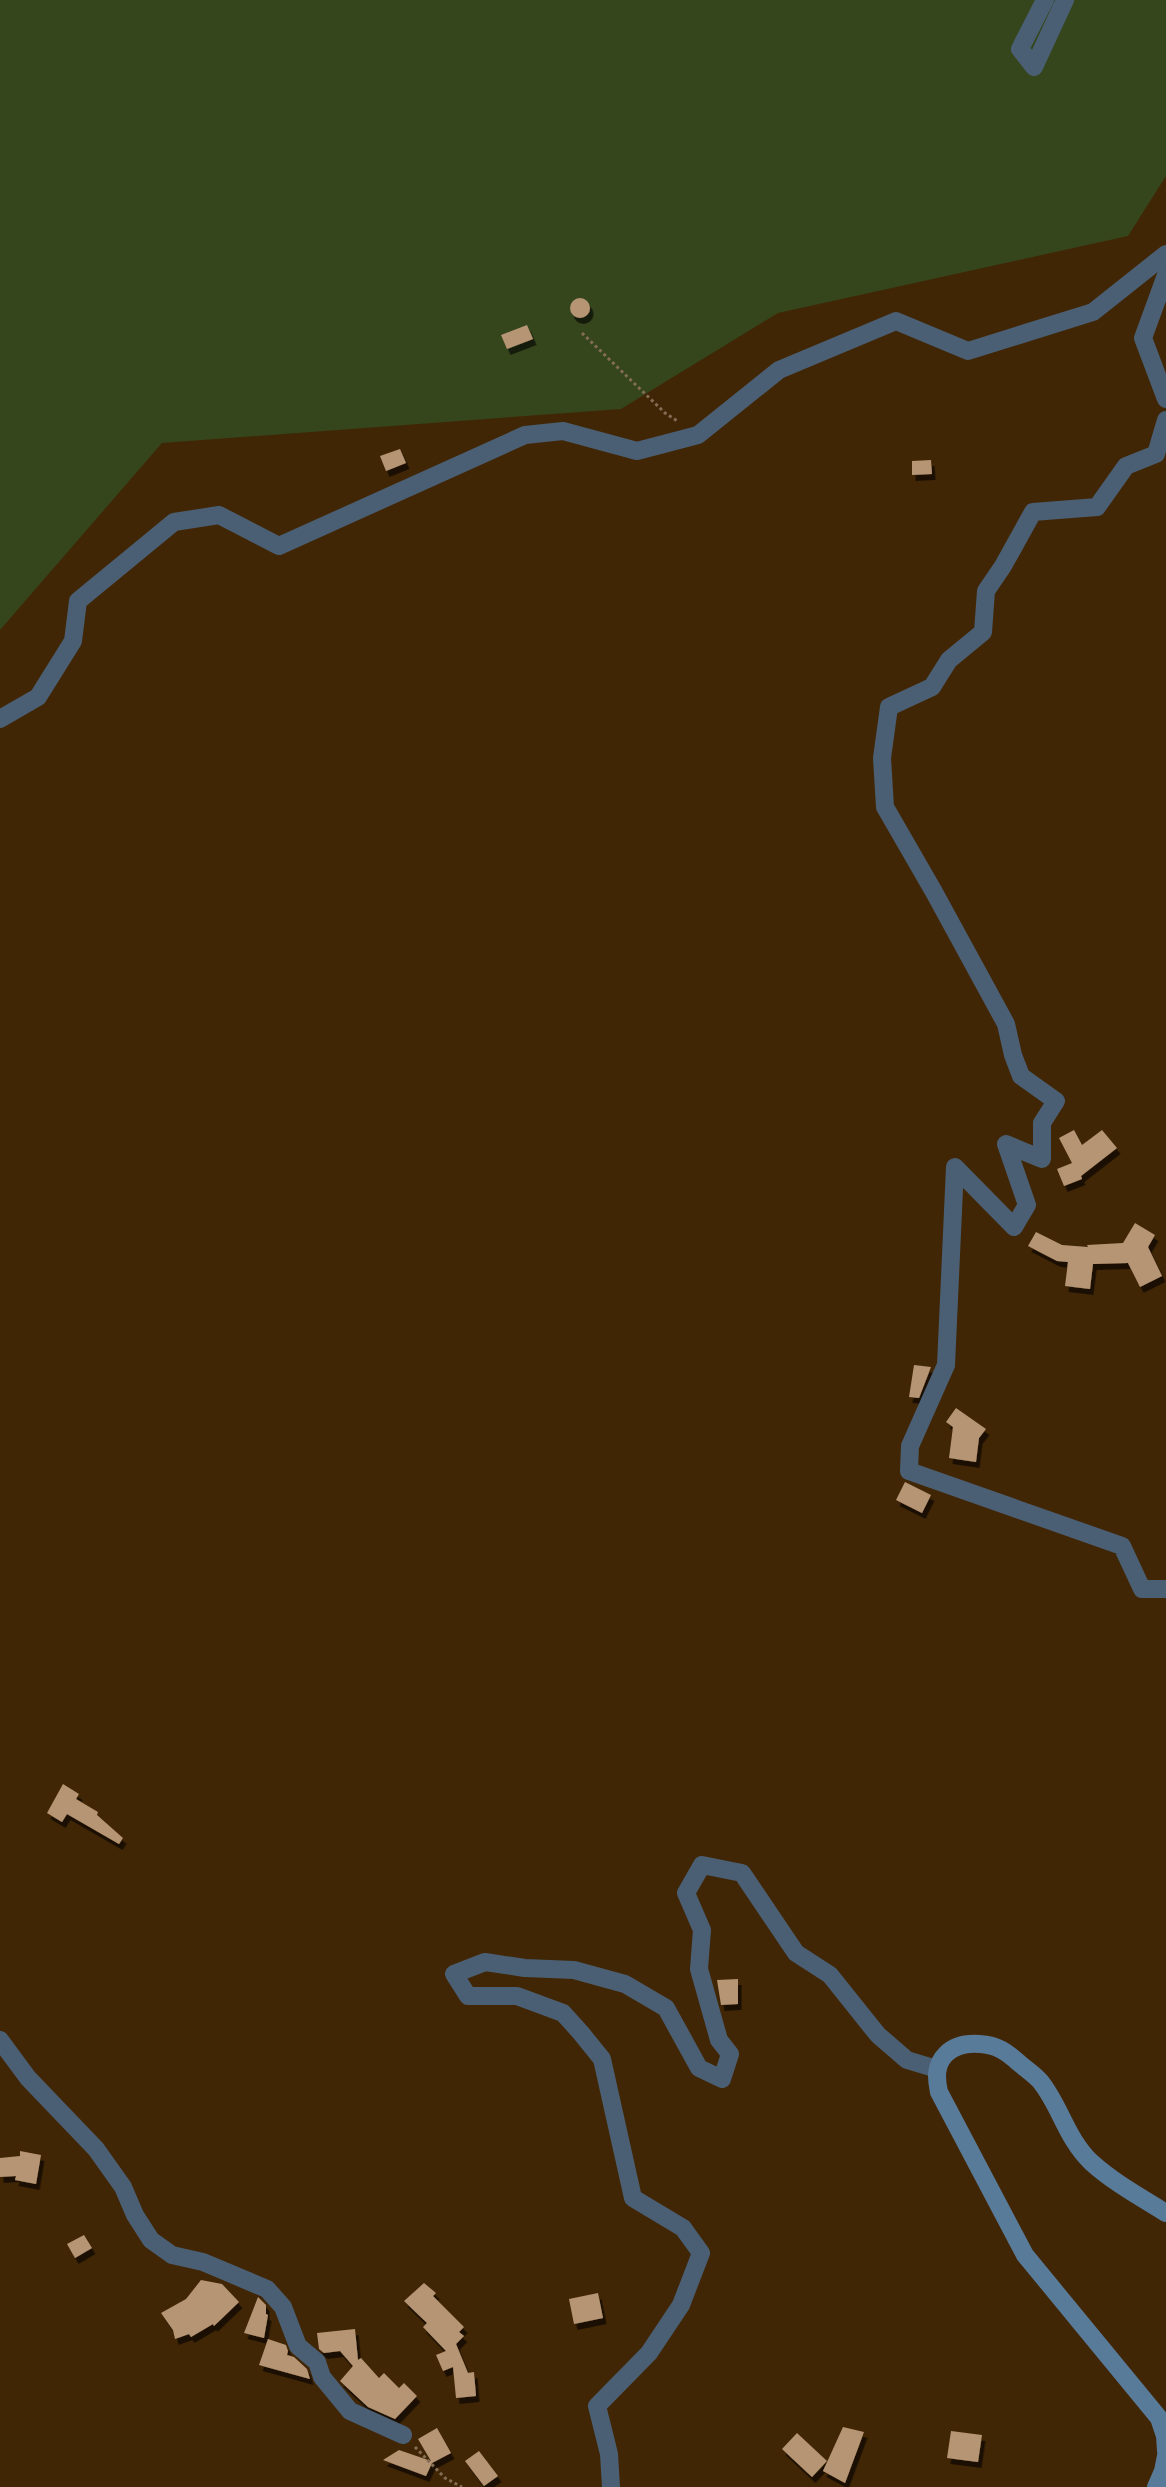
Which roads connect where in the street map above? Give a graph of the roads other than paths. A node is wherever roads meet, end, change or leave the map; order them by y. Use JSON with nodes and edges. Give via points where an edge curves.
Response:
{"nodes":[{"id":1,"x":1045,"y":0,"type":"edge"},
{"id":2,"x":1065,"y":0,"type":"edge"},
{"id":3,"x":1162,"y":264,"type":"edge"},
{"id":4,"x":1166,"y":399,"type":"edge"},
{"id":5,"x":1166,"y":420,"type":"edge"},
{"id":6,"x":0,"y":719,"type":"edge"},
{"id":7,"x":1166,"y":1589,"type":"edge"},
{"id":8,"x":0,"y":2040,"type":"edge"},
{"id":9,"x":937,"y":2068,"type":"junction"},
{"id":10,"x":1166,"y":2213,"type":"edge"},
{"id":11,"x":403,"y":2435,"type":"road end"},
{"id":12,"x":1166,"y":2451,"type":"edge"},
{"id":13,"x":1166,"y":2456,"type":"edge"},
{"id":14,"x":611,"y":2487,"type":"edge"},
{"id":15,"x":1156,"y":2487,"type":"edge"}],
"edges":[{"from":1,"to":2,"type":"street","via":[[1020,50],[1034,67]]},
{"from":3,"to":4,"type":"street","via":[[1143,338]]},
{"from":3,"to":6,"type":"street","via":[[1093,312],[968,351],[896,321],[779,370],[698,435],[637,451],[563,430],[525,435],[279,546],[219,515],[174,522],[78,601],[72,642],[38,697]]},
{"from":5,"to":7,"type":"street","via":[[1156,454],[1125,466],[1097,507],[1033,512],[986,591],[983,632],[949,660],[932,687],[889,707],[882,758],[885,807],[1006,1024],[1021,1076],[1056,1101],[1042,1123],[1041,1159],[1006,1144],[1027,1205],[1014,1227],[955,1167],[945,1365],[910,1446],[909,1471],[1122,1546],[1142,1589]]},
{"from":8,"to":11,"type":"street","via":[[28,2078],[96,2149],[123,2187],[151,2240],[172,2255],[204,2262],[267,2289],[284,2307],[298,2346],[317,2362],[322,2377],[350,2411]]},
{"from":9,"to":10,"type":"main road","via":[[945,2054],[957,2046],[988,2044],[1004,2049],[1040,2082],[1076,2146],[1089,2160],[1109,2178]]},
{"from":9,"to":12,"type":"main road","via":[[939,2092],[1025,2254],[1159,2418]]},
{"from":9,"to":14,"type":"street","via":[[906,2060],[878,2036],[830,1975],[796,1953],[742,1873],[702,1865],[686,1893],[702,1930],[699,1969],[720,2040],[730,2054],[722,2079],[699,2068],[666,2008],[625,1984],[574,1970],[485,1962],[454,1974],[468,1996],[517,1996],[563,2013],[581,2033],[602,2059],[633,2198],[683,2228],[701,2253],[681,2305],[662,2334],[597,2406],[609,2454]]},
{"from":13,"to":15,"type":"main road"}]}
